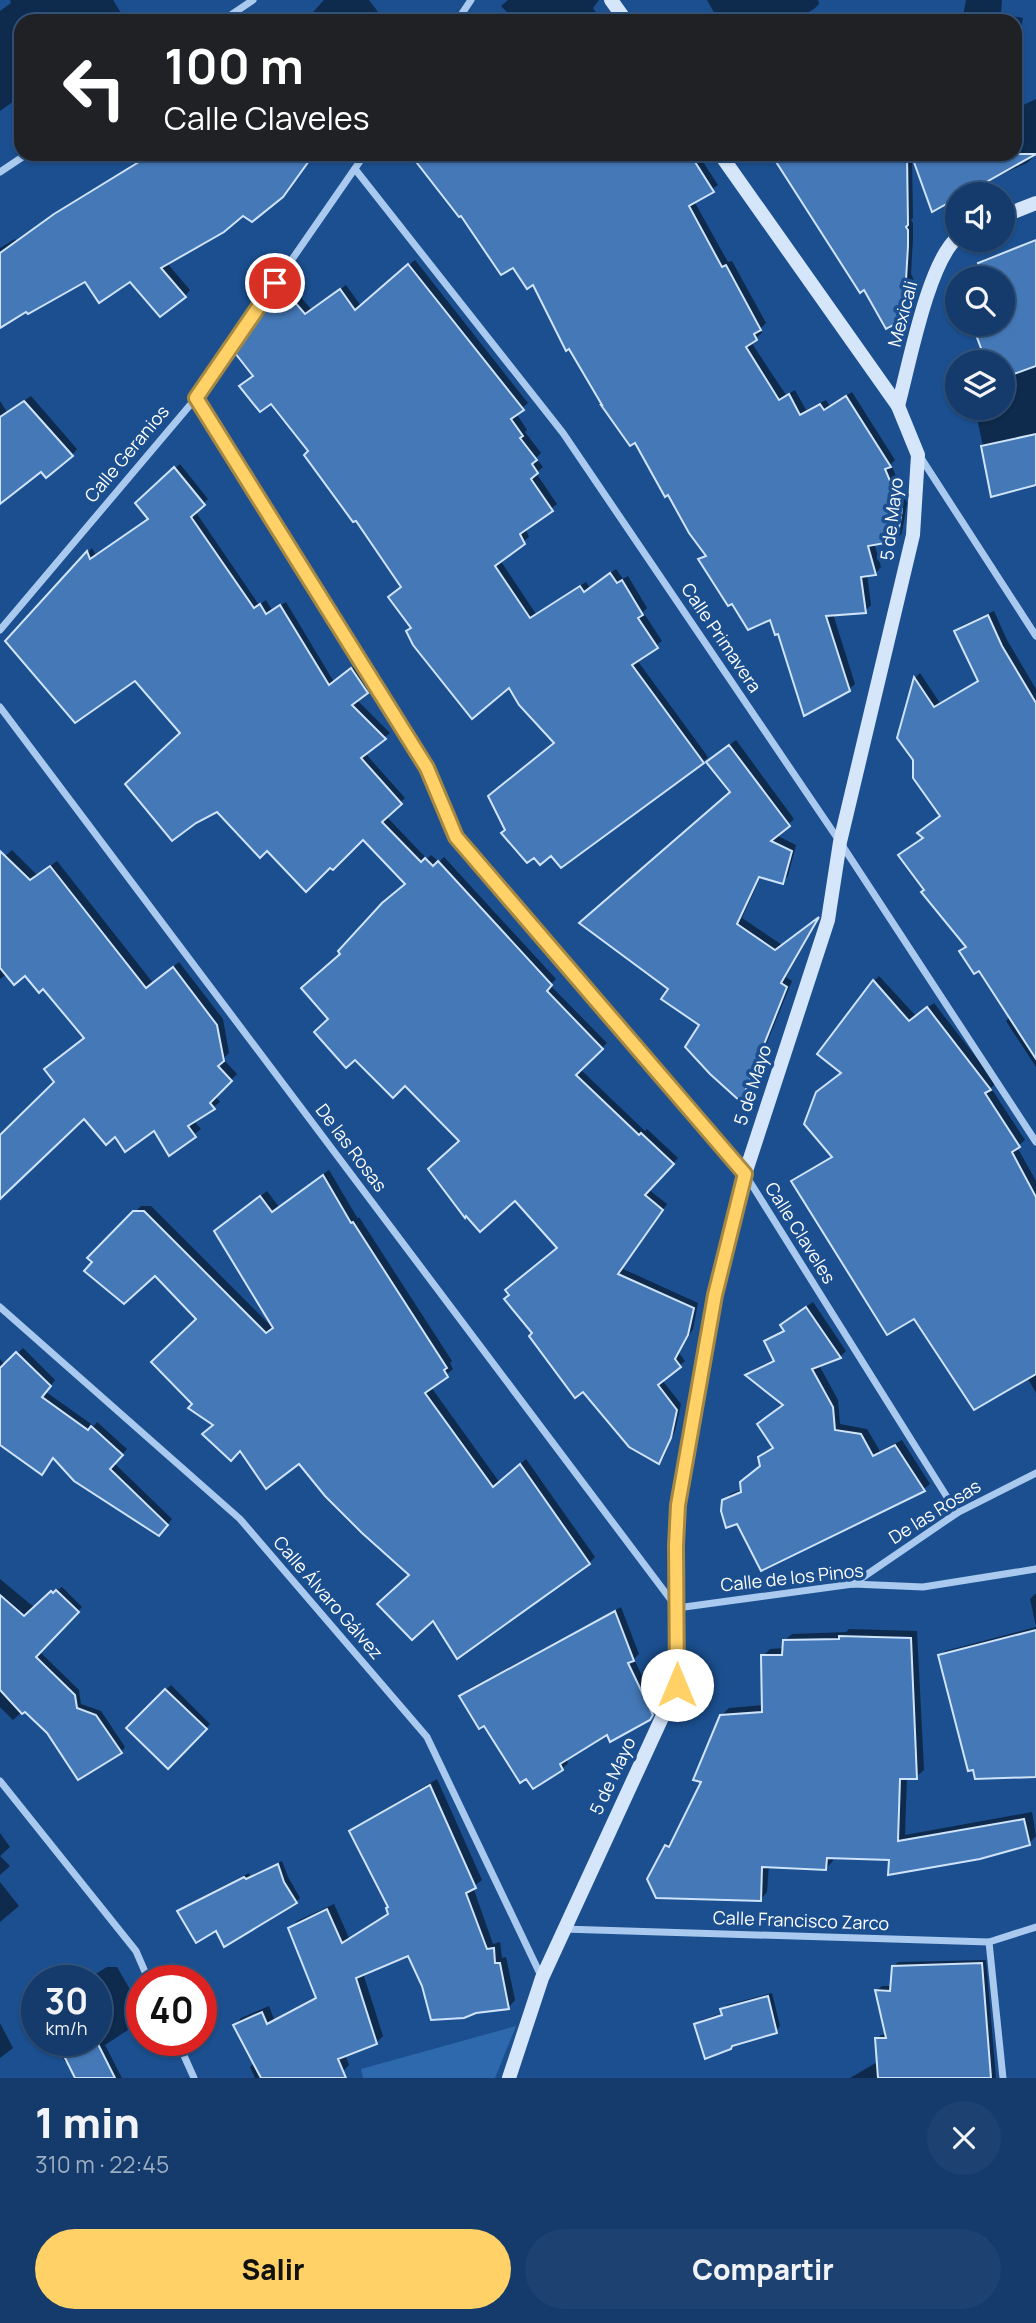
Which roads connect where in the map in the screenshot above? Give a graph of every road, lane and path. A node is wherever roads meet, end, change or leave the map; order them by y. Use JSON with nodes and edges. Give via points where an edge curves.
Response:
{"nodes":[{"id":1,"x":253,"y":0,"type":"edge"},
{"id":2,"x":232,"y":14,"type":"edge"},
{"id":3,"x":16,"y":161,"type":"edge"},
{"id":4,"x":360,"y":161,"type":"edge"},
{"id":5,"x":725,"y":161,"type":"edge"},
{"id":6,"x":355,"y":169,"type":"junction"},
{"id":7,"x":0,"y":172,"type":"edge"},
{"id":8,"x":1036,"y":202,"type":"edge"},
{"id":9,"x":1015,"y":211,"type":"edge"},
{"id":10,"x":945,"y":252,"type":"edge"},
{"id":11,"x":196,"y":398,"type":"junction"},
{"id":12,"x":898,"y":406,"type":"junction"},
{"id":13,"x":918,"y":455,"type":"junction"},
{"id":14,"x":0,"y":630,"type":"edge"},
{"id":15,"x":1036,"y":636,"type":"edge"},
{"id":16,"x":0,"y":707,"type":"edge"},
{"id":17,"x":840,"y":842,"type":"junction"},
{"id":18,"x":1036,"y":1142,"type":"edge"},
{"id":19,"x":745,"y":1174,"type":"junction"},
{"id":20,"x":0,"y":1307,"type":"edge"},
{"id":21,"x":1036,"y":1473,"type":"edge"},
{"id":22,"x":957,"y":1513,"type":"junction"},
{"id":23,"x":1036,"y":1569,"type":"edge"},
{"id":24,"x":853,"y":1584,"type":"junction"},
{"id":25,"x":677,"y":1608,"type":"junction"},
{"id":26,"x":0,"y":1781,"type":"edge"},
{"id":27,"x":1036,"y":1927,"type":"edge"},
{"id":28,"x":563,"y":1929,"type":"junction"},
{"id":29,"x":989,"y":1942,"type":"junction"},
{"id":30,"x":142,"y":1965,"type":"edge"},
{"id":31,"x":542,"y":1978,"type":"junction"},
{"id":32,"x":184,"y":2056,"type":"edge"},
{"id":33,"x":194,"y":2078,"type":"edge"},
{"id":34,"x":509,"y":2078,"type":"edge"},
{"id":35,"x":1003,"y":2078,"type":"edge"}],
"edges":[{"from":1,"to":2,"type":"street"},
{"from":3,"to":7,"type":"street"},
{"from":4,"to":6,"type":"street","name":"Calle Geranios"},
{"from":5,"to":12,"type":"street"},
{"from":6,"to":11,"type":"street","name":"Calle Geranios"},
{"from":6,"to":17,"type":"street","name":"Calle Primavera","via":[[563,433]]},
{"from":8,"to":9,"type":"street"},
{"from":10,"to":12,"type":"street","name":"Mexicali","via":[[933,273]]},
{"from":11,"to":14,"type":"street","name":"Calle Geranios"},
{"from":11,"to":19,"type":"street","name":"Calle Claveles","via":[[427,768],[456,837]]},
{"from":12,"to":13,"type":"street"},
{"from":13,"to":15,"type":"street"},
{"from":13,"to":17,"type":"street","name":"5 de Mayo","via":[[913,535]]},
{"from":16,"to":25,"type":"street","name":"De las Rosas"},
{"from":17,"to":18,"type":"street","name":"Calle Primavera"},
{"from":17,"to":19,"type":"street","name":"5 de Mayo","via":[[828,920]]},
{"from":19,"to":22,"type":"street","name":"Calle Claveles"},
{"from":19,"to":25,"type":"street","name":"5 de Mayo","via":[[715,1295],[678,1505]]},
{"from":20,"to":31,"type":"street","name":"Calle Álvaro Gálvez","via":[[240,1520],[427,1737]]},
{"from":21,"to":22,"type":"street","name":"De las Rosas"},
{"from":22,"to":24,"type":"street","name":"De las Rosas"},
{"from":23,"to":24,"type":"street","name":"Calle de los Pinos","via":[[923,1587]]},
{"from":24,"to":25,"type":"street","name":"Calle de los Pinos"},
{"from":25,"to":28,"type":"street","name":"5 de Mayo","via":[[677,1685]]},
{"from":26,"to":30,"type":"street","via":[[136,1951]]},
{"from":27,"to":29,"type":"street","name":"Calle Francisco Zarco"},
{"from":28,"to":29,"type":"street","name":"Calle Francisco Zarco"},
{"from":28,"to":31,"type":"street","name":"5 de Mayo"},
{"from":29,"to":35,"type":"street"},
{"from":31,"to":34,"type":"street","name":"5 de Mayo"},
{"from":32,"to":33,"type":"street"}]}
